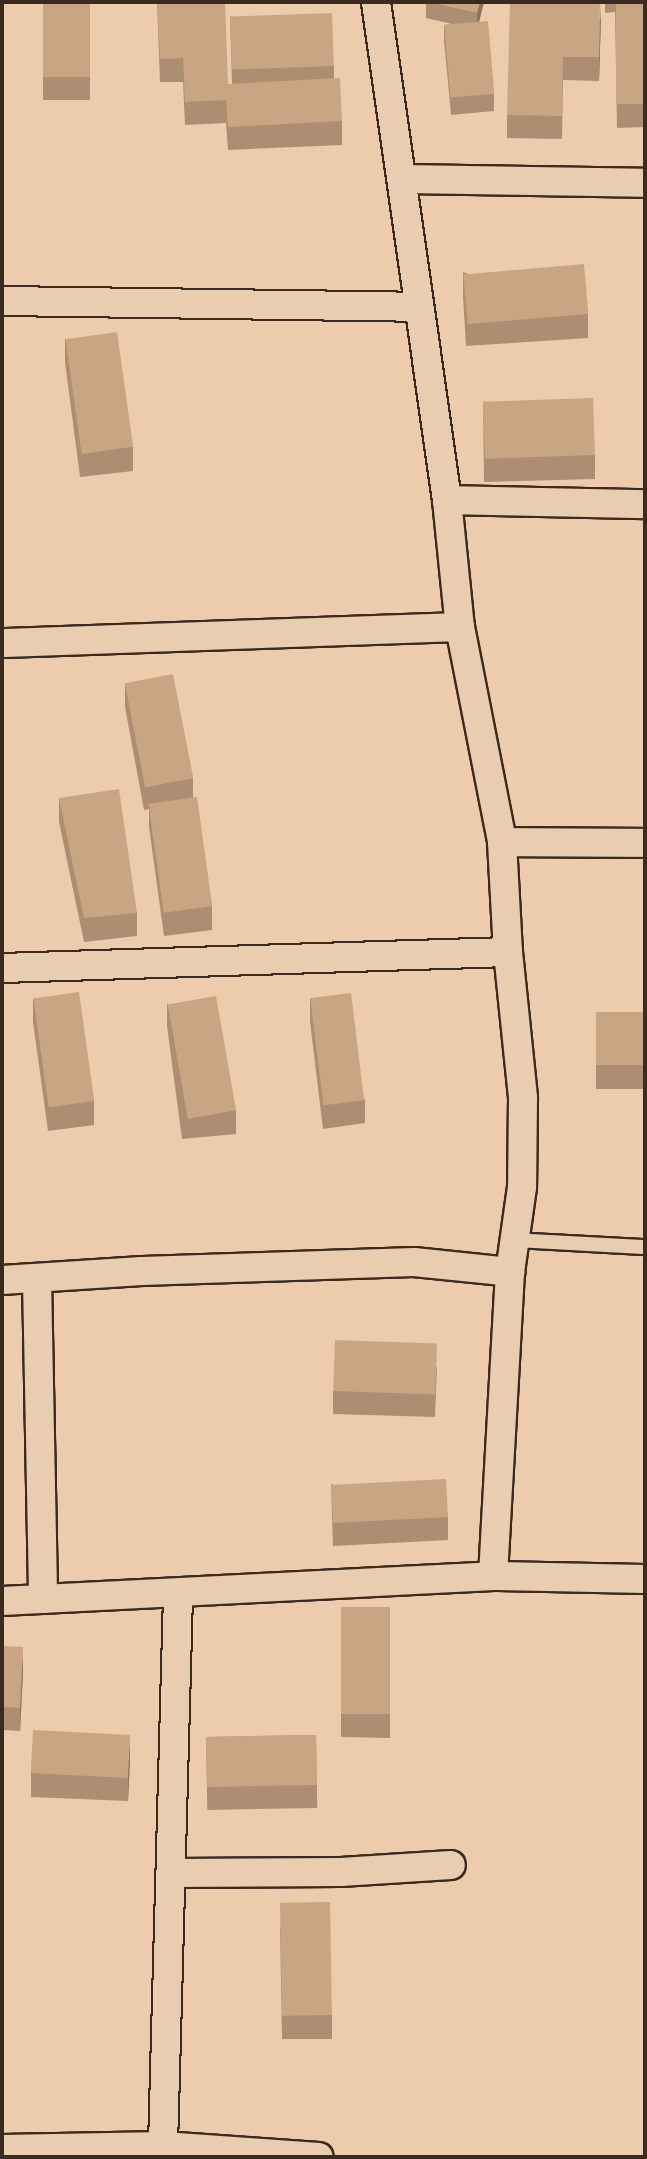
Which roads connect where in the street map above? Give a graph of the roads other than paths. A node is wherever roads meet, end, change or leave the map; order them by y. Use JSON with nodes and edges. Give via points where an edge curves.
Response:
{"nodes":[{"id":1,"x":376,"y":2,"type":"edge"},
{"id":2,"x":402,"y":179,"type":"junction"},
{"id":3,"x":645,"y":183,"type":"edge"},
{"id":4,"x":2,"y":301,"type":"edge"},
{"id":5,"x":419,"y":307,"type":"junction"},
{"id":6,"x":447,"y":500,"type":"junction"},
{"id":7,"x":645,"y":504,"type":"edge"},
{"id":8,"x":460,"y":627,"type":"junction"},
{"id":9,"x":2,"y":643,"type":"edge"},
{"id":10,"x":502,"y":842,"type":"junction"},
{"id":11,"x":645,"y":843,"type":"edge"},
{"id":12,"x":508,"y":952,"type":"junction"},
{"id":13,"x":2,"y":968,"type":"edge"},
{"id":14,"x":514,"y":1240,"type":"junction"},
{"id":15,"x":645,"y":1247,"type":"edge"},
{"id":16,"x":510,"y":1272,"type":"junction"},
{"id":17,"x":37,"y":1279,"type":"junction"},
{"id":18,"x":2,"y":1280,"type":"edge"},
{"id":19,"x":493,"y":1576,"type":"junction"},
{"id":20,"x":645,"y":1579,"type":"edge"},
{"id":21,"x":178,"y":1594,"type":"junction"},
{"id":22,"x":43,"y":1599,"type":"junction"},
{"id":23,"x":2,"y":1601,"type":"edge"},
{"id":24,"x":451,"y":1865,"type":"dead end"},
{"id":25,"x":173,"y":1873,"type":"junction"},
{"id":26,"x":163,"y":2146,"type":"junction"},
{"id":27,"x":3,"y":2152,"type":"edge"},
{"id":28,"x":319,"y":2157,"type":"edge"}],
"edges":[{"from":1,"to":2,"type":"street"},
{"from":2,"to":3,"type":"street"},
{"from":2,"to":5,"type":"street"},
{"from":4,"to":5,"type":"street"},
{"from":5,"to":6,"type":"street"},
{"from":6,"to":7,"type":"street"},
{"from":6,"to":8,"type":"street"},
{"from":8,"to":9,"type":"street"},
{"from":8,"to":10,"type":"street"},
{"from":10,"to":11,"type":"street"},
{"from":10,"to":12,"type":"street"},
{"from":12,"to":13,"type":"street"},
{"from":12,"to":14,"type":"street","via":[[523,1098],[522,1187]]},
{"from":14,"to":15,"type":"lane"},
{"from":14,"to":16,"type":"street"},
{"from":16,"to":17,"type":"street","via":[[414,1262]]},
{"from":16,"to":19,"type":"street"},
{"from":17,"to":18,"type":"street"},
{"from":17,"to":22,"type":"street"},
{"from":19,"to":20,"type":"street"},
{"from":19,"to":21,"type":"street"},
{"from":21,"to":22,"type":"street"},
{"from":21,"to":25,"type":"street"},
{"from":22,"to":23,"type":"street"},
{"from":24,"to":25,"type":"street"},
{"from":25,"to":26,"type":"street"},
{"from":26,"to":27,"type":"street"},
{"from":26,"to":28,"type":"street"}]}
